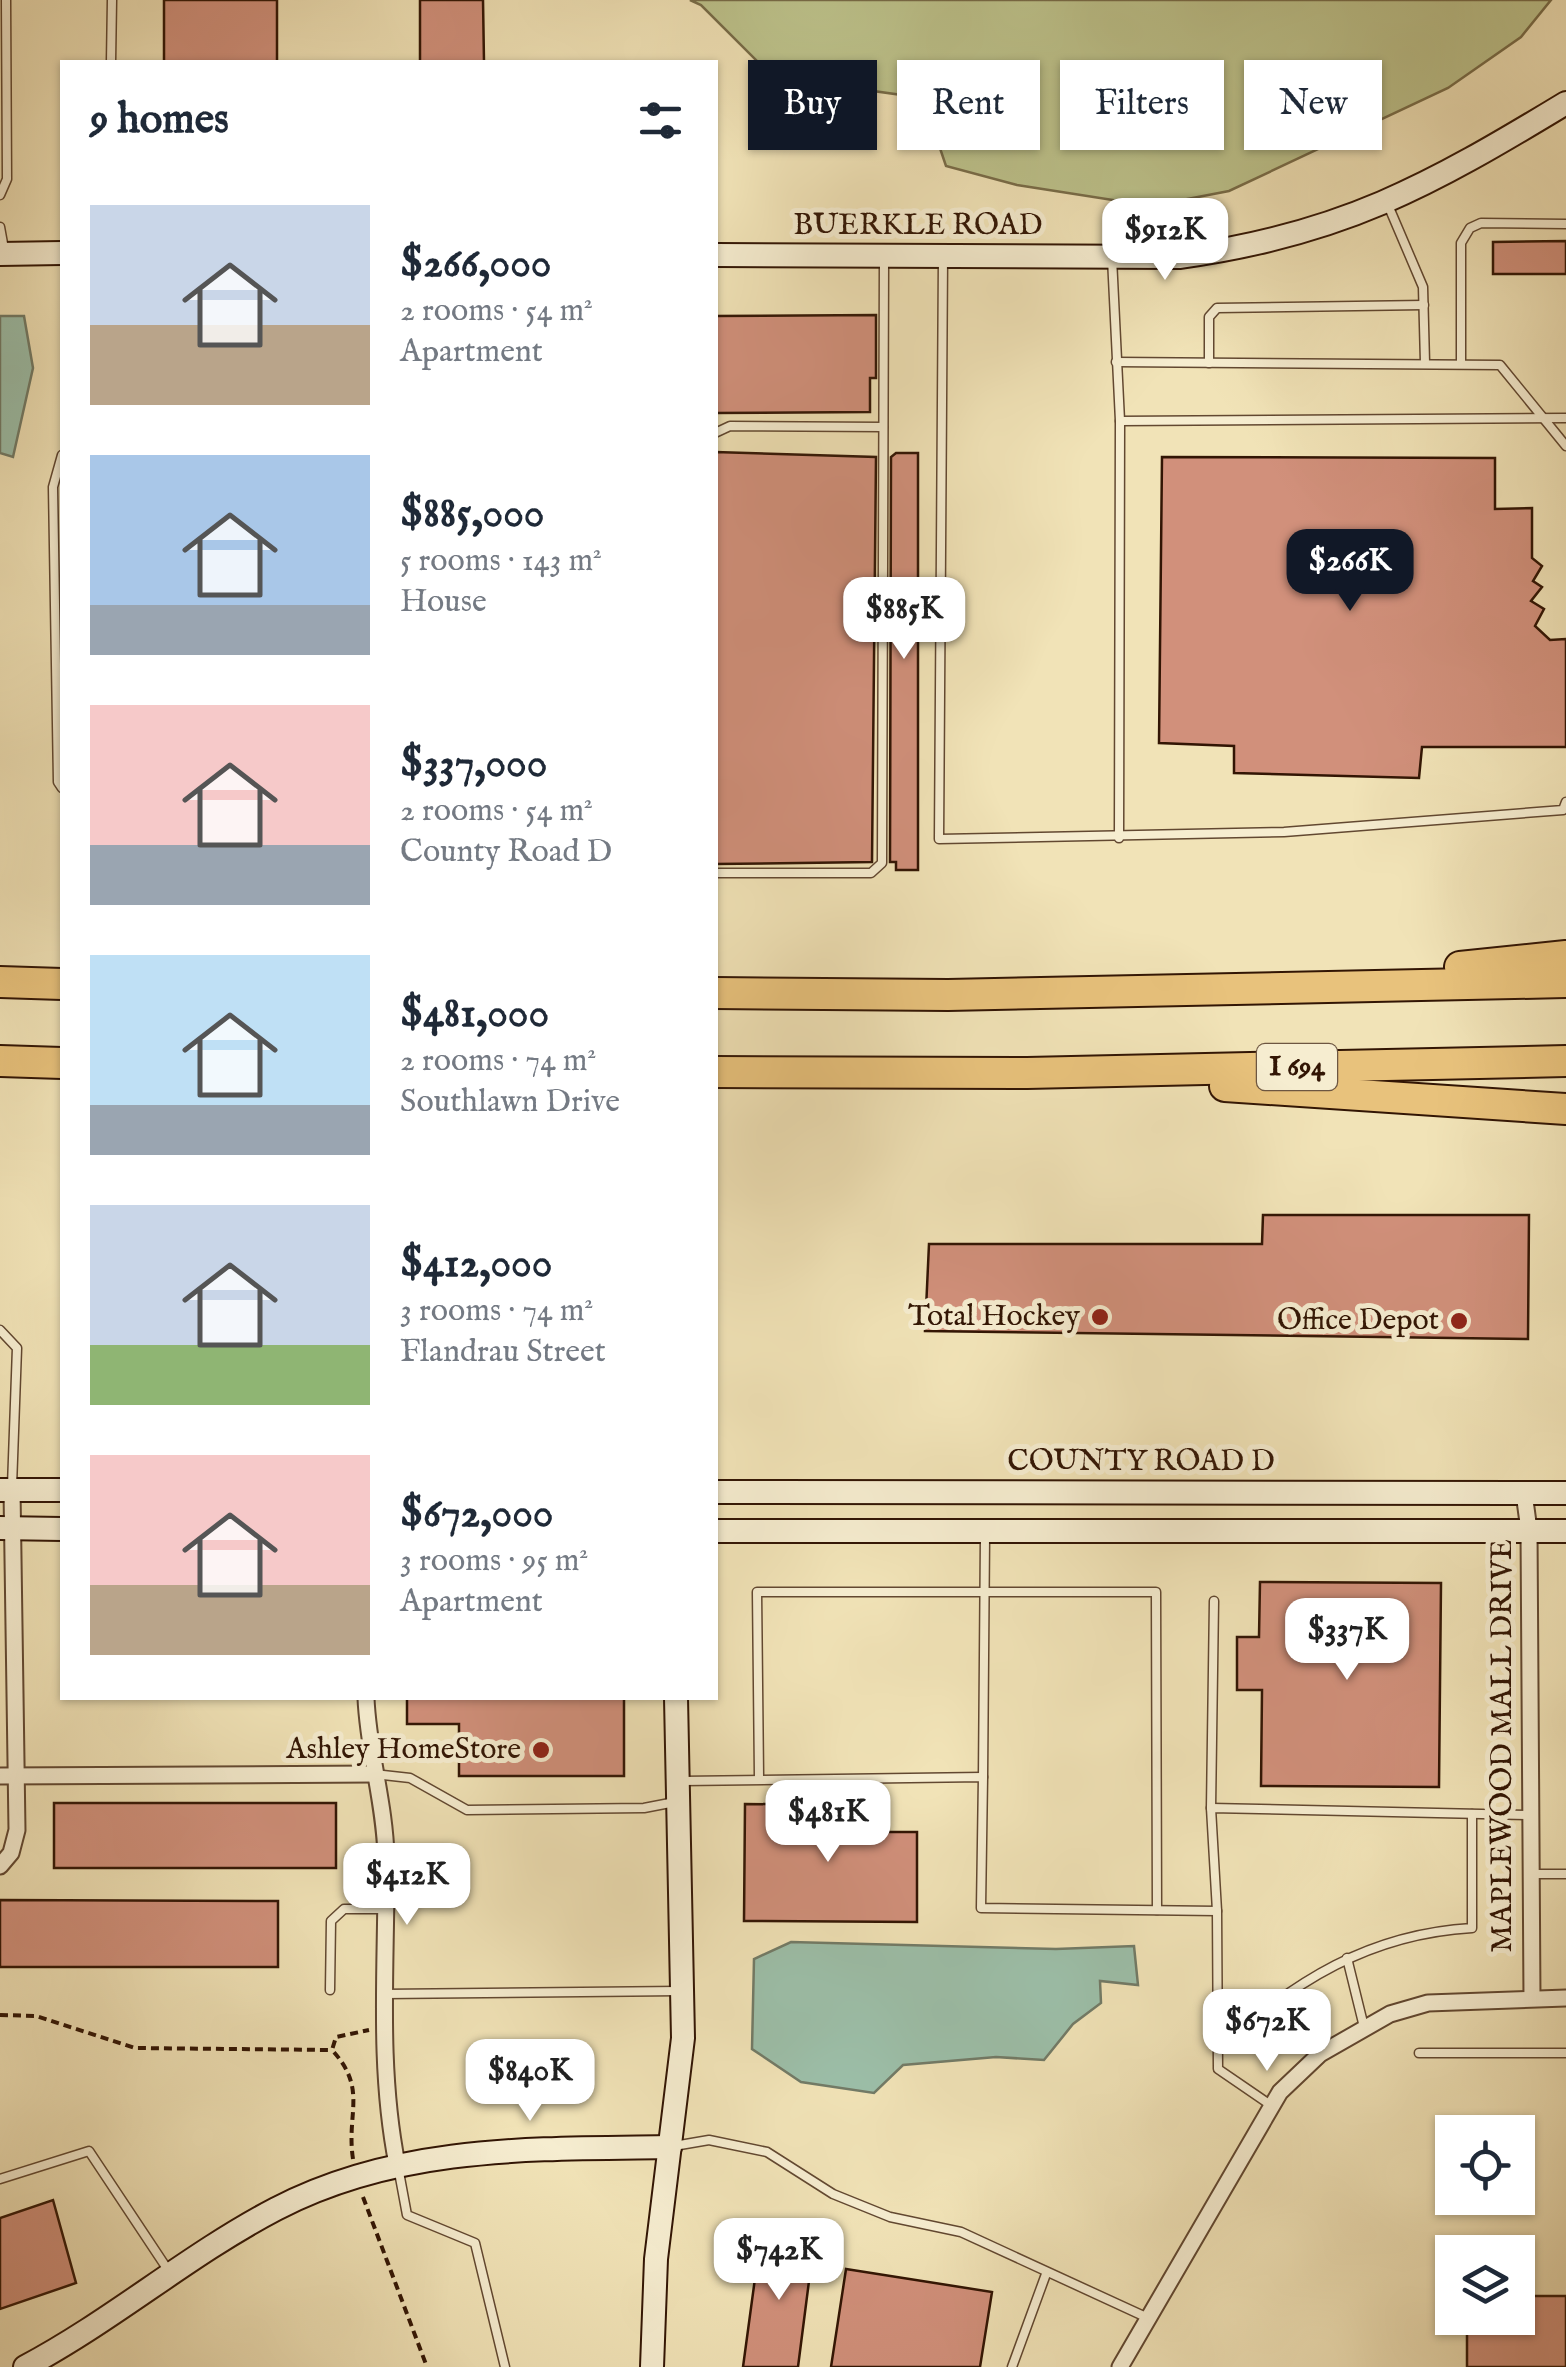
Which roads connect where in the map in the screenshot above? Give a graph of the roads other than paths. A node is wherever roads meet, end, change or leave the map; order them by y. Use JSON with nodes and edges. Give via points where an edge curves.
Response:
{"nodes":[{"id":1,"x":6,"y":0,"type":"edge"},
{"id":2,"x":112,"y":0,"type":"edge"},
{"id":3,"x":111,"y":60,"type":"edge"},
{"id":4,"x":1566,"y":103,"type":"edge"},
{"id":5,"x":0,"y":195,"type":"edge"},
{"id":6,"x":1388,"y":204,"type":"junction"},
{"id":7,"x":1566,"y":224,"type":"edge"},
{"id":8,"x":0,"y":227,"type":"edge"},
{"id":9,"x":2,"y":254,"type":"edge"},
{"id":10,"x":60,"y":254,"type":"edge"},
{"id":11,"x":718,"y":255,"type":"edge"},
{"id":12,"x":884,"y":256,"type":"junction"},
{"id":13,"x":943,"y":256,"type":"junction"},
{"id":14,"x":1112,"y":256,"type":"junction"},
{"id":15,"x":1424,"y":305,"type":"junction"},
{"id":16,"x":1116,"y":362,"type":"junction"},
{"id":17,"x":1209,"y":363,"type":"junction"},
{"id":18,"x":1426,"y":364,"type":"junction"},
{"id":19,"x":1461,"y":364,"type":"junction"},
{"id":20,"x":1566,"y":418,"type":"edge"},
{"id":21,"x":1120,"y":421,"type":"junction"},
{"id":22,"x":1545,"y":421,"type":"junction"},
{"id":23,"x":883,"y":428,"type":"junction"},
{"id":24,"x":718,"y":432,"type":"edge"},
{"id":25,"x":1566,"y":446,"type":"edge"},
{"id":26,"x":60,"y":462,"type":"edge"},
{"id":27,"x":60,"y":785,"type":"edge"},
{"id":28,"x":1566,"y":802,"type":"edge"},
{"id":29,"x":1119,"y":838,"type":"junction"},
{"id":30,"x":718,"y":873,"type":"edge"},
{"id":31,"x":1566,"y":956,"type":"edge"},
{"id":32,"x":0,"y":982,"type":"edge"},
{"id":33,"x":1566,"y":982,"type":"edge"},
{"id":34,"x":60,"y":984,"type":"edge"},
{"id":35,"x":1243,"y":989,"type":"junction"},
{"id":36,"x":718,"y":994,"type":"edge"},
{"id":37,"x":0,"y":1061,"type":"edge"},
{"id":38,"x":1566,"y":1061,"type":"edge"},
{"id":39,"x":60,"y":1063,"type":"edge"},
{"id":40,"x":718,"y":1072,"type":"edge"},
{"id":41,"x":1027,"y":1073,"type":"junction"},
{"id":42,"x":1566,"y":1109,"type":"edge"},
{"id":43,"x":0,"y":1330,"type":"edge"},
{"id":44,"x":0,"y":1422,"type":"edge"},
{"id":45,"x":14,"y":1423,"type":"junction"},
{"id":46,"x":6,"y":1490,"type":"edge"},
{"id":47,"x":60,"y":1490,"type":"edge"},
{"id":48,"x":718,"y":1492,"type":"edge"},
{"id":49,"x":1524,"y":1494,"type":"junction"},
{"id":50,"x":1566,"y":1494,"type":"edge"},
{"id":51,"x":6,"y":1528,"type":"edge"},
{"id":52,"x":60,"y":1528,"type":"edge"},
{"id":53,"x":1529,"y":1530,"type":"junction"},
{"id":54,"x":1566,"y":1530,"type":"edge"},
{"id":55,"x":718,"y":1531,"type":"edge"},
{"id":56,"x":985,"y":1531,"type":"junction"},
{"id":57,"x":985,"y":1592,"type":"junction"},
{"id":58,"x":1214,"y":1601,"type":"dead end"},
{"id":59,"x":366,"y":1700,"type":"edge"},
{"id":60,"x":676,"y":1700,"type":"edge"},
{"id":61,"x":374,"y":1774,"type":"junction"},
{"id":62,"x":7,"y":1776,"type":"edge"},
{"id":63,"x":759,"y":1777,"type":"junction"},
{"id":64,"x":983,"y":1777,"type":"junction"},
{"id":65,"x":678,"y":1792,"type":"junction"},
{"id":66,"x":1212,"y":1808,"type":"junction"},
{"id":67,"x":1472,"y":1814,"type":"junction"},
{"id":68,"x":1531,"y":1815,"type":"junction"},
{"id":69,"x":0,"y":1866,"type":"edge"},
{"id":70,"x":1532,"y":1874,"type":"junction"},
{"id":71,"x":1566,"y":1874,"type":"edge"},
{"id":72,"x":385,"y":1909,"type":"junction"},
{"id":73,"x":1157,"y":1910,"type":"junction"},
{"id":74,"x":1217,"y":1911,"type":"junction"},
{"id":75,"x":1347,"y":1958,"type":"junction"},
{"id":76,"x":330,"y":1990,"type":"dead end"},
{"id":77,"x":682,"y":1991,"type":"junction"},
{"id":78,"x":384,"y":1994,"type":"junction"},
{"id":79,"x":1532,"y":1998,"type":"junction"},
{"id":80,"x":1566,"y":1998,"type":"edge"},
{"id":81,"x":1364,"y":2027,"type":"junction"},
{"id":82,"x":1219,"y":2048,"type":"junction"},
{"id":83,"x":1419,"y":2053,"type":"dead end"},
{"id":84,"x":1566,"y":2053,"type":"edge"},
{"id":85,"x":1272,"y":2106,"type":"junction"},
{"id":86,"x":670,"y":2147,"type":"junction"},
{"id":87,"x":398,"y":2164,"type":"junction"},
{"id":88,"x":0,"y":2179,"type":"edge"},
{"id":89,"x":171,"y":2274,"type":"junction"},
{"id":90,"x":1046,"y":2274,"type":"junction"},
{"id":91,"x":1148,"y":2318,"type":"junction"},
{"id":92,"x":1011,"y":2366,"type":"edge"},
{"id":93,"x":24,"y":2367,"type":"edge"},
{"id":94,"x":506,"y":2367,"type":"edge"},
{"id":95,"x":652,"y":2367,"type":"edge"},
{"id":96,"x":1120,"y":2367,"type":"edge"}],
"edges":[{"from":1,"to":5,"type":"lane","via":[[8,179]]},
{"from":2,"to":3,"type":"lane"},
{"from":4,"to":6,"type":"street","name":"BUERKLE ROAD"},
{"from":6,"to":14,"type":"street","name":"BUERKLE ROAD","via":[[1234,249]]},
{"from":6,"to":15,"type":"lane","via":[[1423,287]]},
{"from":7,"to":19,"type":"lane","via":[[1470,228],[1461,243]]},
{"from":8,"to":9,"type":"lane"},
{"from":9,"to":10,"type":"street"},
{"from":11,"to":12,"type":"street","name":"BUERKLE ROAD"},
{"from":12,"to":13,"type":"street","name":"BUERKLE ROAD"},
{"from":12,"to":23,"type":"lane"},
{"from":13,"to":14,"type":"street","name":"BUERKLE ROAD"},
{"from":13,"to":29,"type":"lane","via":[[939,839]]},
{"from":14,"to":16,"type":"lane"},
{"from":15,"to":17,"type":"lane","via":[[1217,308],[1209,317]]},
{"from":15,"to":18,"type":"lane"},
{"from":16,"to":17,"type":"lane"},
{"from":16,"to":21,"type":"lane"},
{"from":17,"to":18,"type":"lane"},
{"from":18,"to":19,"type":"lane"},
{"from":19,"to":22,"type":"lane","via":[[1500,365]]},
{"from":20,"to":22,"type":"lane"},
{"from":21,"to":22,"type":"lane"},
{"from":21,"to":29,"type":"lane"},
{"from":22,"to":25,"type":"lane"},
{"from":23,"to":24,"type":"lane","via":[[730,426]]},
{"from":23,"to":30,"type":"lane","via":[[882,863],[871,873]]},
{"from":26,"to":27,"type":"lane","via":[[53,487]]},
{"from":28,"to":29,"type":"lane","via":[[1562,810],[1523,814]]},
{"from":31,"to":35,"type":"highway"},
{"from":32,"to":34,"type":"highway"},
{"from":33,"to":35,"type":"highway"},
{"from":35,"to":36,"type":"highway"},
{"from":37,"to":39,"type":"highway"},
{"from":38,"to":41,"type":"highway","number":"I 694"},
{"from":40,"to":41,"type":"highway","number":"I 694"},
{"from":41,"to":42,"type":"highway"},
{"from":43,"to":45,"type":"lane","via":[[16,1348]]},
{"from":44,"to":45,"type":"lane"},
{"from":45,"to":46,"type":"lane"},
{"from":46,"to":47,"type":"street"},
{"from":46,"to":51,"type":"street"},
{"from":48,"to":49,"type":"street","name":"COUNTY ROAD D"},
{"from":49,"to":50,"type":"street","name":"COUNTY ROAD D"},
{"from":49,"to":53,"type":"street","name":"MAPLEWOOD MALL DRIVE"},
{"from":51,"to":52,"type":"street"},
{"from":51,"to":62,"type":"street"},
{"from":53,"to":54,"type":"street"},
{"from":53,"to":56,"type":"street"},
{"from":53,"to":68,"type":"street","name":"MAPLEWOOD MALL DRIVE"},
{"from":55,"to":56,"type":"street"},
{"from":56,"to":57,"type":"lane"},
{"from":57,"to":63,"type":"lane","via":[[757,1592]]},
{"from":57,"to":64,"type":"lane"},
{"from":57,"to":73,"type":"lane","via":[[1156,1592]]},
{"from":58,"to":66,"type":"lane"},
{"from":59,"to":61,"type":"street"},
{"from":60,"to":65,"type":"street"},
{"from":61,"to":62,"type":"street"},
{"from":61,"to":65,"type":"lane","via":[[410,1778],[467,1810],[644,1808]]},
{"from":61,"to":72,"type":"street","via":[[386,1853]]},
{"from":62,"to":69,"type":"street","via":[[16,1836]]},
{"from":63,"to":64,"type":"lane"},
{"from":63,"to":65,"type":"lane"},
{"from":64,"to":73,"type":"lane","via":[[981,1908]]},
{"from":65,"to":77,"type":"street"},
{"from":66,"to":67,"type":"lane"},
{"from":66,"to":74,"type":"lane"},
{"from":67,"to":68,"type":"lane"},
{"from":67,"to":75,"type":"lane","via":[[1472,1928],[1432,1930]]},
{"from":68,"to":70,"type":"street","name":"MAPLEWOOD MALL DRIVE"},
{"from":70,"to":71,"type":"lane"},
{"from":70,"to":79,"type":"street","name":"MAPLEWOOD MALL DRIVE"},
{"from":72,"to":76,"type":"lane","via":[[344,1909],[331,1920]]},
{"from":72,"to":78,"type":"street"},
{"from":73,"to":74,"type":"lane"},
{"from":74,"to":82,"type":"lane"},
{"from":75,"to":81,"type":"lane"},
{"from":75,"to":82,"type":"lane"},
{"from":77,"to":78,"type":"lane"},
{"from":77,"to":86,"type":"street"},
{"from":78,"to":87,"type":"street"},
{"from":79,"to":80,"type":"street"},
{"from":79,"to":81,"type":"street","via":[[1428,2003]]},
{"from":81,"to":85,"type":"street","via":[[1320,2054]]},
{"from":82,"to":85,"type":"lane","via":[[1218,2068]]},
{"from":83,"to":84,"type":"lane"},
{"from":85,"to":91,"type":"street"},
{"from":86,"to":87,"type":"street","via":[[482,2151]]},
{"from":86,"to":90,"type":"lane","via":[[710,2140],[767,2152],[833,2194],[890,2217],[961,2232]]},
{"from":86,"to":95,"type":"street"},
{"from":87,"to":89,"type":"street","via":[[295,2199]]},
{"from":87,"to":94,"type":"lane","via":[[407,2215],[475,2242]]},
{"from":88,"to":89,"type":"lane","via":[[89,2151]]},
{"from":89,"to":93,"type":"street"},
{"from":90,"to":91,"type":"lane"},
{"from":90,"to":92,"type":"lane"},
{"from":91,"to":96,"type":"street"}]}
